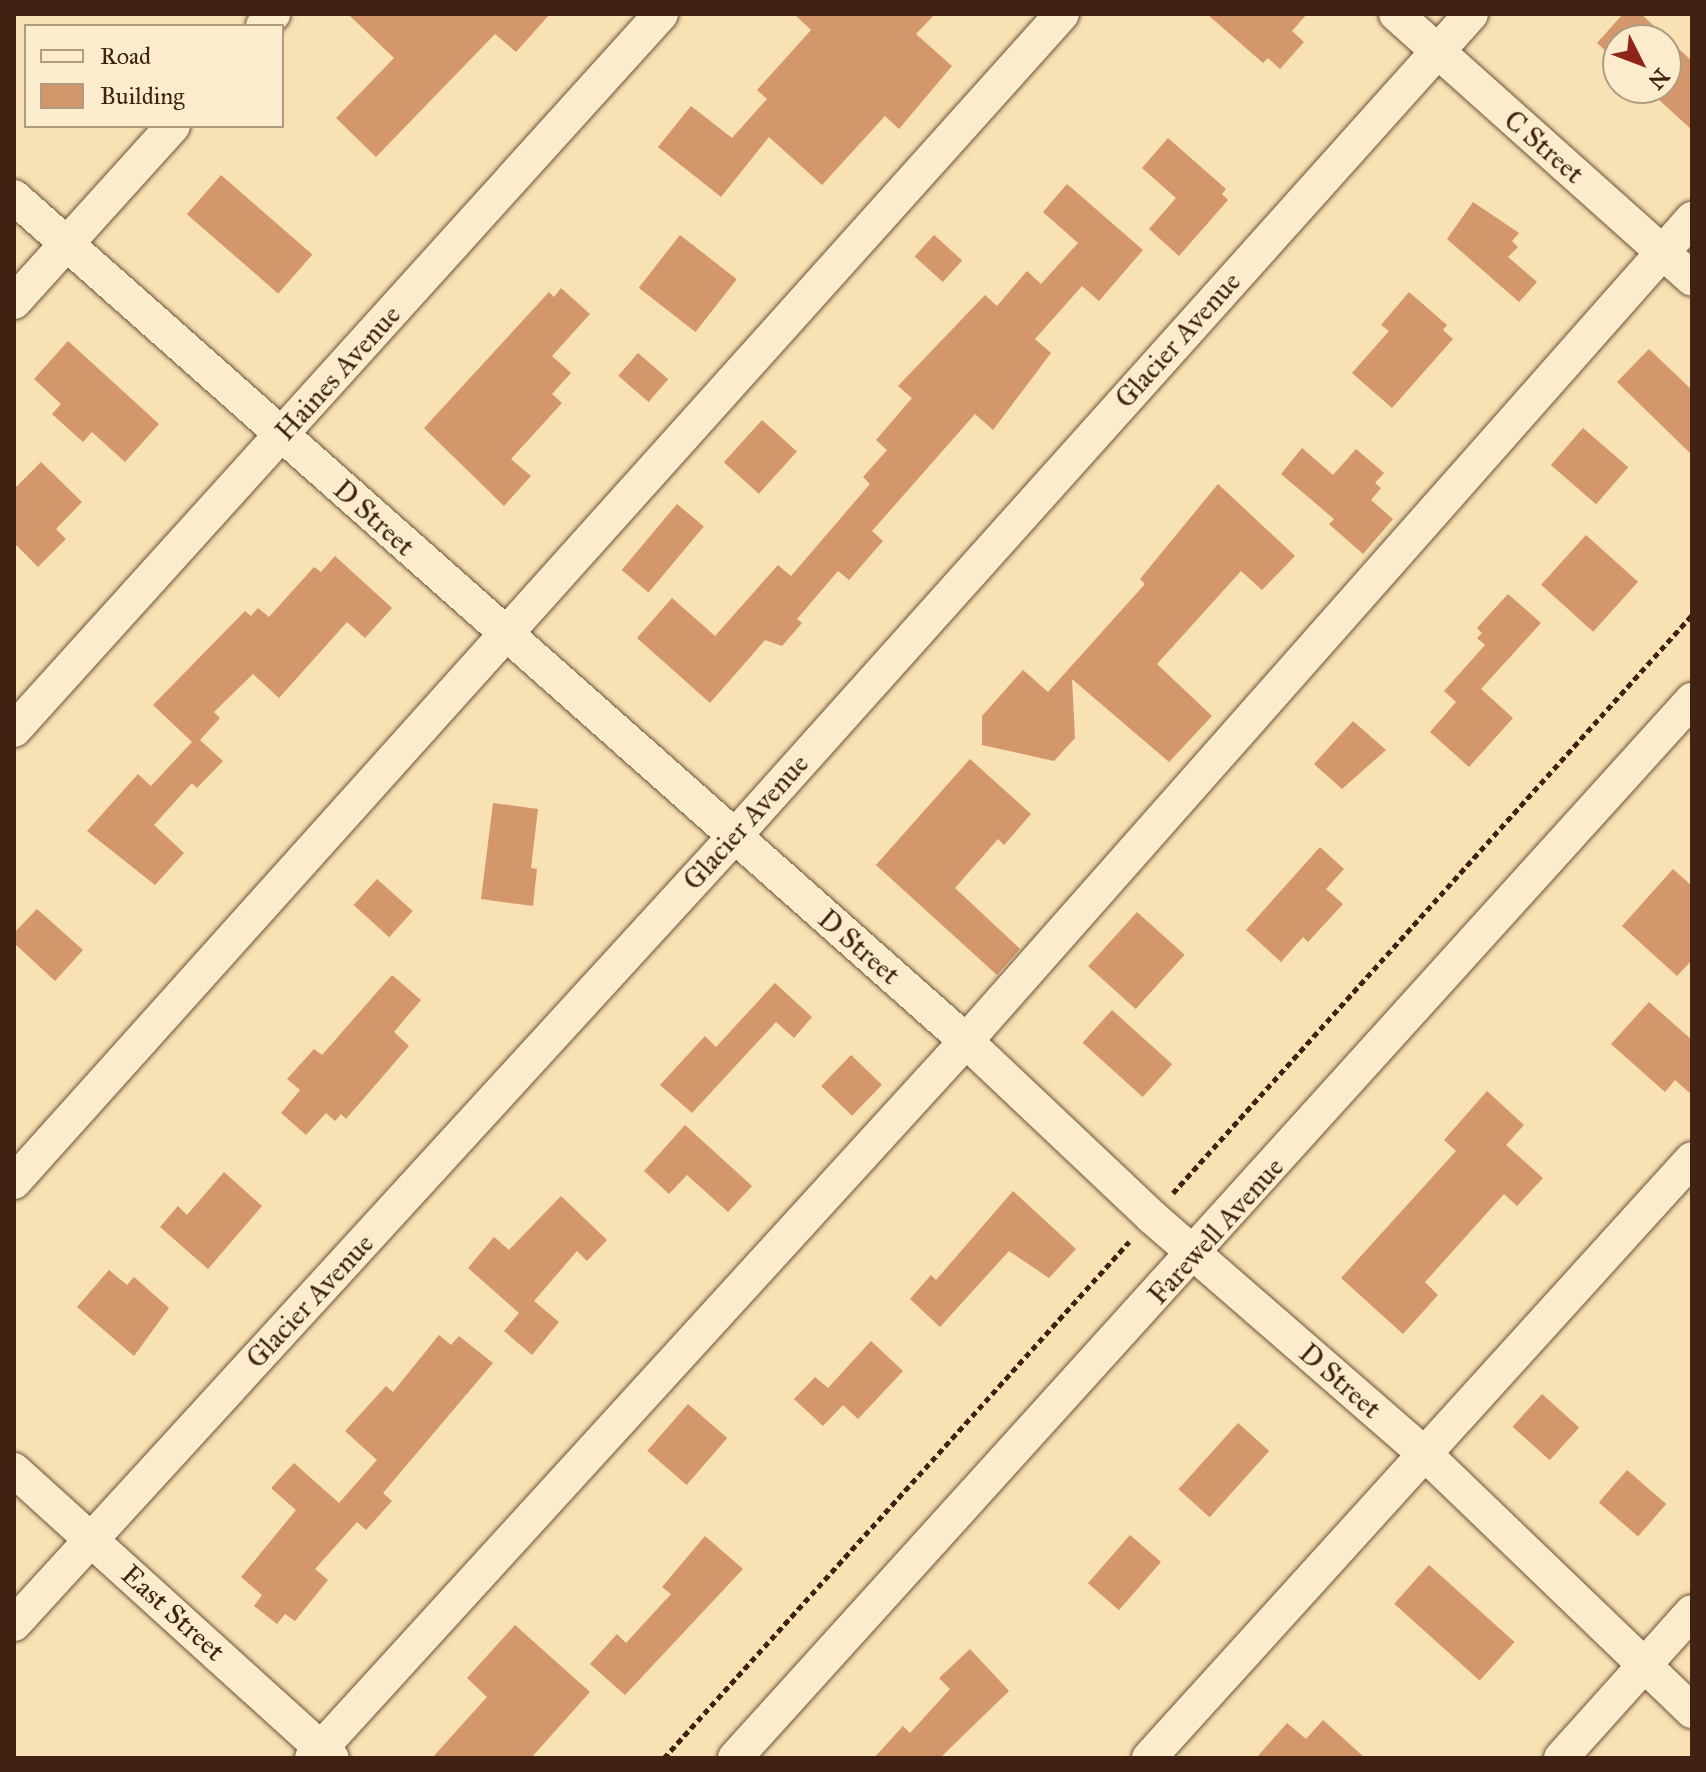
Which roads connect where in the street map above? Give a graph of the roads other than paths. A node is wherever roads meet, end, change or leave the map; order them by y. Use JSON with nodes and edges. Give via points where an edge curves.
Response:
{"nodes":[{"id":1,"x":661,"y":14,"type":"edge"},
{"id":2,"x":1062,"y":14,"type":"edge"},
{"id":3,"x":1396,"y":14,"type":"edge"},
{"id":4,"x":1471,"y":14,"type":"edge"},
{"id":5,"x":1436,"y":52,"type":"junction"},
{"id":6,"x":171,"y":128,"type":"edge"},
{"id":7,"x":14,"y":197,"type":"edge"},
{"id":8,"x":1692,"y":219,"type":"edge"},
{"id":9,"x":66,"y":245,"type":"junction"},
{"id":10,"x":1662,"y":251,"type":"junction"},
{"id":11,"x":1692,"y":279,"type":"edge"},
{"id":12,"x":14,"y":302,"type":"edge"},
{"id":13,"x":282,"y":435,"type":"junction"},
{"id":14,"x":508,"y":637,"type":"junction"},
{"id":15,"x":1692,"y":700,"type":"edge"},
{"id":16,"x":14,"y":730,"type":"edge"},
{"id":17,"x":733,"y":838,"type":"junction"},
{"id":18,"x":966,"y":1041,"type":"junction"},
{"id":19,"x":1692,"y":1159,"type":"edge"},
{"id":20,"x":14,"y":1182,"type":"edge"},
{"id":21,"x":1195,"y":1254,"type":"junction"},
{"id":22,"x":1425,"y":1454,"type":"junction"},
{"id":23,"x":14,"y":1470,"type":"edge"},
{"id":24,"x":91,"y":1538,"type":"junction"},
{"id":25,"x":1692,"y":1612,"type":"edge"},
{"id":26,"x":14,"y":1624,"type":"edge"},
{"id":27,"x":1643,"y":1668,"type":"junction"},
{"id":28,"x":1692,"y":1711,"type":"edge"},
{"id":29,"x":322,"y":1755,"type":"edge"},
{"id":30,"x":735,"y":1758,"type":"edge"},
{"id":31,"x":1149,"y":1758,"type":"edge"},
{"id":32,"x":1561,"y":1758,"type":"edge"}],
"edges":[{"from":1,"to":13,"type":"street","name":"Haines Avenue"},
{"from":2,"to":14,"type":"street"},
{"from":3,"to":5,"type":"street","name":"C Street"},
{"from":4,"to":5,"type":"street","name":"Glacier Avenue"},
{"from":5,"to":10,"type":"street","name":"C Street"},
{"from":5,"to":17,"type":"street","name":"Glacier Avenue"},
{"from":6,"to":9,"type":"street"},
{"from":7,"to":9,"type":"street","name":"D Street"},
{"from":8,"to":10,"type":"street"},
{"from":9,"to":12,"type":"street"},
{"from":9,"to":13,"type":"street","name":"D Street"},
{"from":10,"to":11,"type":"street","name":"C Street"},
{"from":10,"to":18,"type":"street"},
{"from":13,"to":14,"type":"street","name":"D Street"},
{"from":13,"to":16,"type":"street","name":"Haines Avenue"},
{"from":14,"to":17,"type":"street","name":"D Street"},
{"from":14,"to":20,"type":"street"},
{"from":15,"to":21,"type":"street","name":"Farewell Avenue"},
{"from":17,"to":18,"type":"street","name":"D Street"},
{"from":17,"to":24,"type":"street","name":"Glacier Avenue"},
{"from":18,"to":21,"type":"street","name":"D Street"},
{"from":18,"to":29,"type":"street"},
{"from":19,"to":22,"type":"street"},
{"from":21,"to":22,"type":"street","name":"D Street"},
{"from":21,"to":30,"type":"street","name":"Farewell Avenue"},
{"from":22,"to":27,"type":"street","name":"D Street"},
{"from":22,"to":31,"type":"street"},
{"from":23,"to":24,"type":"street","name":"East Street"},
{"from":24,"to":26,"type":"street","name":"Glacier Avenue"},
{"from":24,"to":29,"type":"street","name":"East Street"},
{"from":25,"to":27,"type":"street"},
{"from":27,"to":28,"type":"street","name":"D Street"},
{"from":27,"to":32,"type":"street"}]}
